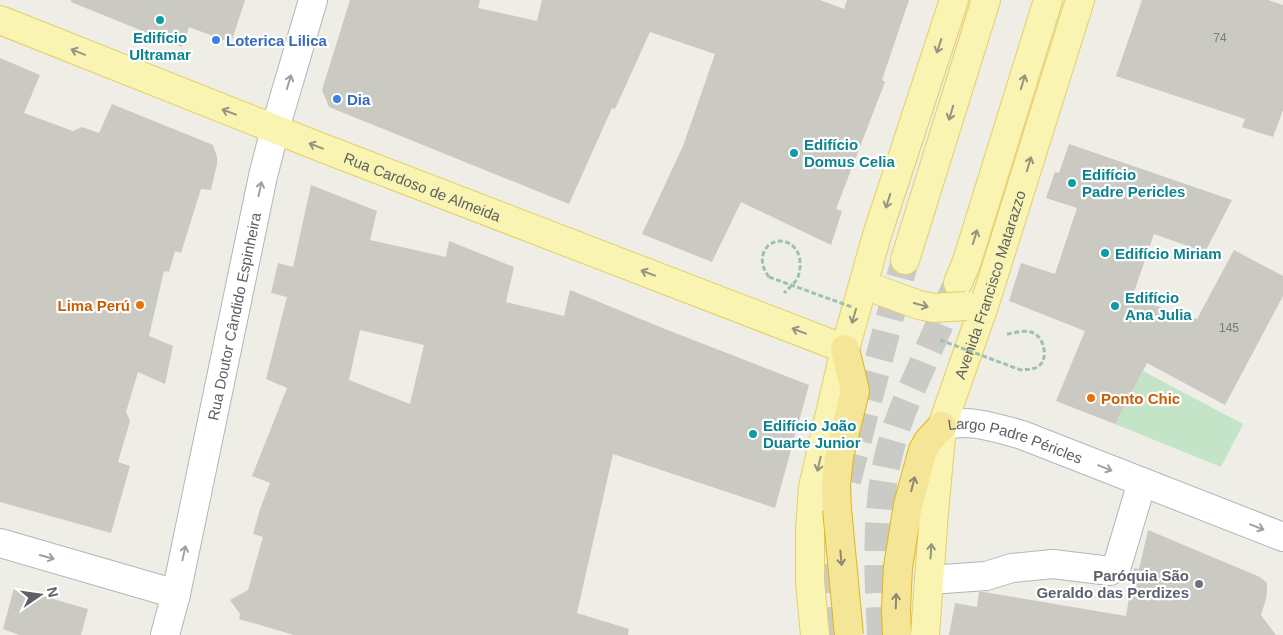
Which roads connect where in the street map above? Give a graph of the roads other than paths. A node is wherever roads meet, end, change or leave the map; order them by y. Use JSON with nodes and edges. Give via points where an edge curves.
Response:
{"nodes":[{"id":1,"x":313,"y":0,"type":"edge"},
{"id":2,"x":954,"y":0,"type":"edge"},
{"id":3,"x":986,"y":0,"type":"edge"},
{"id":4,"x":1048,"y":0,"type":"edge"},
{"id":5,"x":1080,"y":0,"type":"edge"},
{"id":6,"x":0,"y":20,"type":"edge"},
{"id":7,"x":275,"y":129,"type":"junction"},
{"id":8,"x":905,"y":260,"type":"tunnel mouth"},
{"id":9,"x":871,"y":288,"type":"junction"},
{"id":10,"x":970,"y":297,"type":"junction"},
{"id":11,"x":845,"y":348,"type":"junction"},
{"id":12,"x":942,"y":426,"type":"junction"},
{"id":13,"x":1142,"y":482,"type":"junction"},
{"id":14,"x":1283,"y":537,"type":"edge"},
{"id":15,"x":0,"y":544,"type":"edge"},
{"id":16,"x":929,"y":579,"type":"junction"},
{"id":17,"x":176,"y":594,"type":"junction"},
{"id":18,"x":165,"y":635,"type":"edge"},
{"id":19,"x":814,"y":635,"type":"edge"},
{"id":20,"x":849,"y":635,"type":"edge"},
{"id":21,"x":897,"y":635,"type":"edge"},
{"id":22,"x":925,"y":635,"type":"edge"}],
"edges":[{"from":7,"to":1,"type":"street","name":"Rua Doutor Cândido Espinheira","one_way":true},
{"from":2,"to":9,"type":"main road","one_way":true,"via":[[877,235]]},
{"from":3,"to":8,"type":"main road","one_way":true},
{"from":10,"to":4,"type":"main road","name":"Avenida Francisco Matarazzo","one_way":true,"via":[[967,261]]},
{"from":10,"to":5,"type":"main road","name":"Avenida Francisco Matarazzo","one_way":true},
{"from":7,"to":6,"type":"main road","name":"Rua Cardoso de Almeida","one_way":true},
{"from":11,"to":7,"type":"main road","name":"Rua Cardoso de Almeida","one_way":true},
{"from":17,"to":7,"type":"street","name":"Rua Doutor Cândido Espinheira","one_way":true},
{"from":9,"to":10,"type":"main road","one_way":true,"bridge":true,"via":[[934,308]]},
{"from":9,"to":11,"type":"main road","one_way":true,"via":[[853,316]]},
{"from":10,"to":12,"type":"main road","name":"Avenida Francisco Matarazzo"},
{"from":11,"to":19,"type":"main road","one_way":true,"via":[[813,487],[810,582]]},
{"from":11,"to":20,"type":"highway","one_way":true,"bridge":true,"via":[[855,391],[839,457],[836,485]]},
{"from":12,"to":13,"type":"street","name":"Largo Padre Péricles","one_way":true,"via":[[967,423],[998,428]]},
{"from":16,"to":12,"type":"main road","name":"Largo Padre Péricles","one_way":true},
{"from":21,"to":12,"type":"highway","name":"Avenida Francisco Matarazzo","one_way":true,"via":[[898,567],[908,505],[923,450]]},
{"from":13,"to":14,"type":"street","name":"Largo Padre Péricles","one_way":true},
{"from":13,"to":16,"type":"street","via":[[1117,566],[1110,572],[1053,564],[1012,568],[986,576]]},
{"from":15,"to":17,"type":"street","one_way":true},
{"from":16,"to":22,"type":"main road","name":"Largo Padre Péricles"},
{"from":17,"to":18,"type":"street","name":"Rua Doutor Cândido Espinheira"}]}
